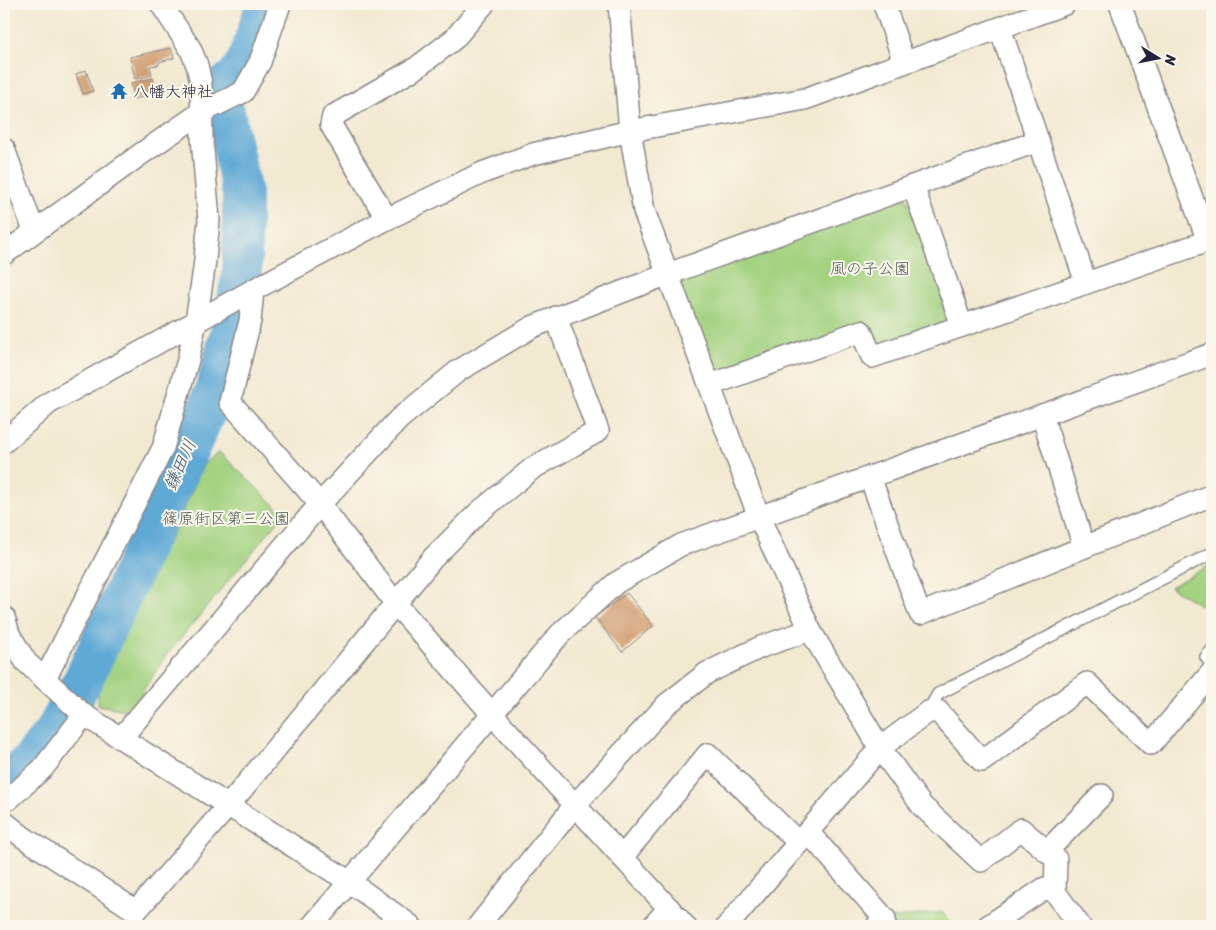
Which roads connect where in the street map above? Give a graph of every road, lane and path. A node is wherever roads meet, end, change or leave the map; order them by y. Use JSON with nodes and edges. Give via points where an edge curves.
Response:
{"nodes":[{"id":1,"x":161,"y":4,"type":"edge"},
{"id":2,"x":280,"y":4,"type":"edge"},
{"id":3,"x":484,"y":4,"type":"edge"},
{"id":4,"x":620,"y":4,"type":"edge"},
{"id":5,"x":884,"y":4,"type":"edge"},
{"id":6,"x":1065,"y":4,"type":"edge"},
{"id":7,"x":1120,"y":4,"type":"edge"},
{"id":8,"x":1000,"y":28,"type":"junction"},
{"id":9,"x":904,"y":62,"type":"junction"},
{"id":10,"x":202,"y":112,"type":"junction"},
{"id":11,"x":630,"y":131,"type":"junction"},
{"id":12,"x":1038,"y":141,"type":"junction"},
{"id":13,"x":4,"y":149,"type":"edge"},
{"id":14,"x":913,"y":186,"type":"junction"},
{"id":15,"x":387,"y":219,"type":"junction"},
{"id":16,"x":34,"y":231,"type":"junction"},
{"id":17,"x":1210,"y":242,"type":"edge"},
{"id":18,"x":4,"y":254,"type":"edge"},
{"id":19,"x":668,"y":274,"type":"junction"},
{"id":20,"x":1086,"y":284,"type":"junction"},
{"id":21,"x":252,"y":290,"type":"junction"},
{"id":22,"x":556,"y":317,"type":"junction"},
{"id":23,"x":196,"y":321,"type":"junction"},
{"id":24,"x":962,"y":326,"type":"junction"},
{"id":25,"x":1212,"y":354,"type":"edge"},
{"id":26,"x":710,"y":385,"type":"junction"},
{"id":27,"x":1042,"y":415,"type":"junction"},
{"id":28,"x":4,"y":442,"type":"edge"},
{"id":29,"x":870,"y":477,"type":"junction"},
{"id":30,"x":1212,"y":495,"type":"edge"},
{"id":31,"x":320,"y":504,"type":"junction"},
{"id":32,"x":759,"y":517,"type":"junction"},
{"id":33,"x":1084,"y":547,"type":"junction"},
{"id":34,"x":1212,"y":553,"type":"edge"},
{"id":35,"x":396,"y":604,"type":"junction"},
{"id":36,"x":4,"y":617,"type":"edge"},
{"id":37,"x":810,"y":630,"type":"junction"},
{"id":38,"x":1212,"y":650,"type":"edge"},
{"id":39,"x":1212,"y":665,"type":"edge"},
{"id":40,"x":1212,"y":672,"type":"edge"},
{"id":41,"x":45,"y":679,"type":"junction"},
{"id":42,"x":928,"y":712,"type":"junction"},
{"id":43,"x":492,"y":714,"type":"junction"},
{"id":44,"x":84,"y":715,"type":"junction"},
{"id":45,"x":121,"y":738,"type":"junction"},
{"id":46,"x":880,"y":748,"type":"junction"},
{"id":47,"x":1102,"y":796,"type":"dead end"},
{"id":48,"x":4,"y":799,"type":"edge"},
{"id":49,"x":229,"y":805,"type":"junction"},
{"id":50,"x":575,"y":805,"type":"junction"},
{"id":51,"x":4,"y":822,"type":"edge"},
{"id":52,"x":803,"y":838,"type":"junction"},
{"id":53,"x":1047,"y":851,"type":"junction"},
{"id":54,"x":622,"y":856,"type":"junction"},
{"id":55,"x":350,"y":882,"type":"junction"},
{"id":56,"x":1056,"y":892,"type":"junction"},
{"id":57,"x":668,"y":908,"type":"junction"},
{"id":58,"x":312,"y":926,"type":"edge"},
{"id":59,"x":411,"y":926,"type":"edge"},
{"id":60,"x":478,"y":926,"type":"edge"},
{"id":61,"x":653,"y":926,"type":"edge"},
{"id":62,"x":685,"y":926,"type":"edge"},
{"id":63,"x":727,"y":926,"type":"edge"},
{"id":64,"x":876,"y":926,"type":"edge"},
{"id":65,"x":988,"y":926,"type":"edge"},
{"id":66,"x":1080,"y":926,"type":"edge"}],
"edges":[{"from":1,"to":10,"type":"street","via":[[190,48],[197,65]]},
{"from":2,"to":10,"type":"street","via":[[260,62],[242,92]]},
{"from":3,"to":15,"type":"street","via":[[454,39],[416,68],[333,116],[331,125]]},
{"from":4,"to":11,"type":"street"},
{"from":5,"to":9,"type":"street"},
{"from":6,"to":8,"type":"street"},
{"from":7,"to":17,"type":"street"},
{"from":8,"to":9,"type":"street"},
{"from":8,"to":12,"type":"street"},
{"from":9,"to":11,"type":"street","via":[[805,99]]},
{"from":10,"to":16,"type":"street"},
{"from":10,"to":23,"type":"street","via":[[209,220]]},
{"from":11,"to":15,"type":"street","via":[[533,154],[482,173]]},
{"from":11,"to":19,"type":"street","via":[[644,211]]},
{"from":12,"to":14,"type":"street"},
{"from":12,"to":20,"type":"street"},
{"from":13,"to":16,"type":"street"},
{"from":14,"to":19,"type":"street"},
{"from":14,"to":24,"type":"street"},
{"from":15,"to":21,"type":"street"},
{"from":16,"to":18,"type":"street"},
{"from":17,"to":20,"type":"street"},
{"from":19,"to":22,"type":"street"},
{"from":19,"to":26,"type":"street"},
{"from":20,"to":24,"type":"street"},
{"from":21,"to":23,"type":"street"},
{"from":21,"to":31,"type":"street","via":[[250,321],[230,402]]},
{"from":22,"to":31,"type":"street","via":[[532,327],[458,372],[399,419]]},
{"from":22,"to":35,"type":"street","via":[[598,431],[533,468],[478,513],[433,558]]},
{"from":23,"to":28,"type":"street","via":[[49,403]]},
{"from":23,"to":41,"type":"street","via":[[163,448]]},
{"from":24,"to":26,"type":"street","via":[[872,357],[862,331]]},
{"from":25,"to":27,"type":"street"},
{"from":26,"to":32,"type":"street"},
{"from":27,"to":29,"type":"street"},
{"from":27,"to":33,"type":"street"},
{"from":29,"to":32,"type":"street"},
{"from":29,"to":33,"type":"street","via":[[920,614]]},
{"from":30,"to":33,"type":"street"},
{"from":31,"to":35,"type":"street"},
{"from":31,"to":45,"type":"street"},
{"from":32,"to":37,"type":"street"},
{"from":32,"to":43,"type":"street","via":[[681,545],[616,583],[560,634]]},
{"from":34,"to":42,"type":"lane","via":[[938,694]]},
{"from":35,"to":43,"type":"street"},
{"from":35,"to":49,"type":"street"},
{"from":36,"to":41,"type":"street","via":[[9,634],[26,662]]},
{"from":37,"to":46,"type":"street"},
{"from":37,"to":50,"type":"street","via":[[761,647],[707,673],[666,705]]},
{"from":38,"to":39,"type":"lane","via":[[1206,657]]},
{"from":40,"to":42,"type":"street","via":[[1151,744],[1087,683],[982,761],[938,711]]},
{"from":41,"to":44,"type":"street"},
{"from":42,"to":46,"type":"street"},
{"from":43,"to":50,"type":"street"},
{"from":43,"to":55,"type":"street"},
{"from":44,"to":45,"type":"street"},
{"from":44,"to":48,"type":"street","via":[[43,768],[9,800]]},
{"from":45,"to":49,"type":"street"},
{"from":46,"to":52,"type":"street"},
{"from":46,"to":53,"type":"street","via":[[922,806],[981,861],[1021,829]]},
{"from":47,"to":53,"type":"street"},
{"from":49,"to":51,"type":"street","via":[[136,911],[23,838]]},
{"from":49,"to":55,"type":"street"},
{"from":50,"to":54,"type":"street"},
{"from":50,"to":60,"type":"street"},
{"from":52,"to":54,"type":"street","via":[[708,754]]},
{"from":52,"to":63,"type":"street"},
{"from":52,"to":64,"type":"street","via":[[885,919]]},
{"from":53,"to":56,"type":"street","via":[[1056,859]]},
{"from":54,"to":57,"type":"street"},
{"from":55,"to":58,"type":"street"},
{"from":55,"to":59,"type":"street"},
{"from":56,"to":65,"type":"street","via":[[1045,888]]},
{"from":56,"to":66,"type":"street"},
{"from":57,"to":61,"type":"street"},
{"from":57,"to":62,"type":"street"}]}
